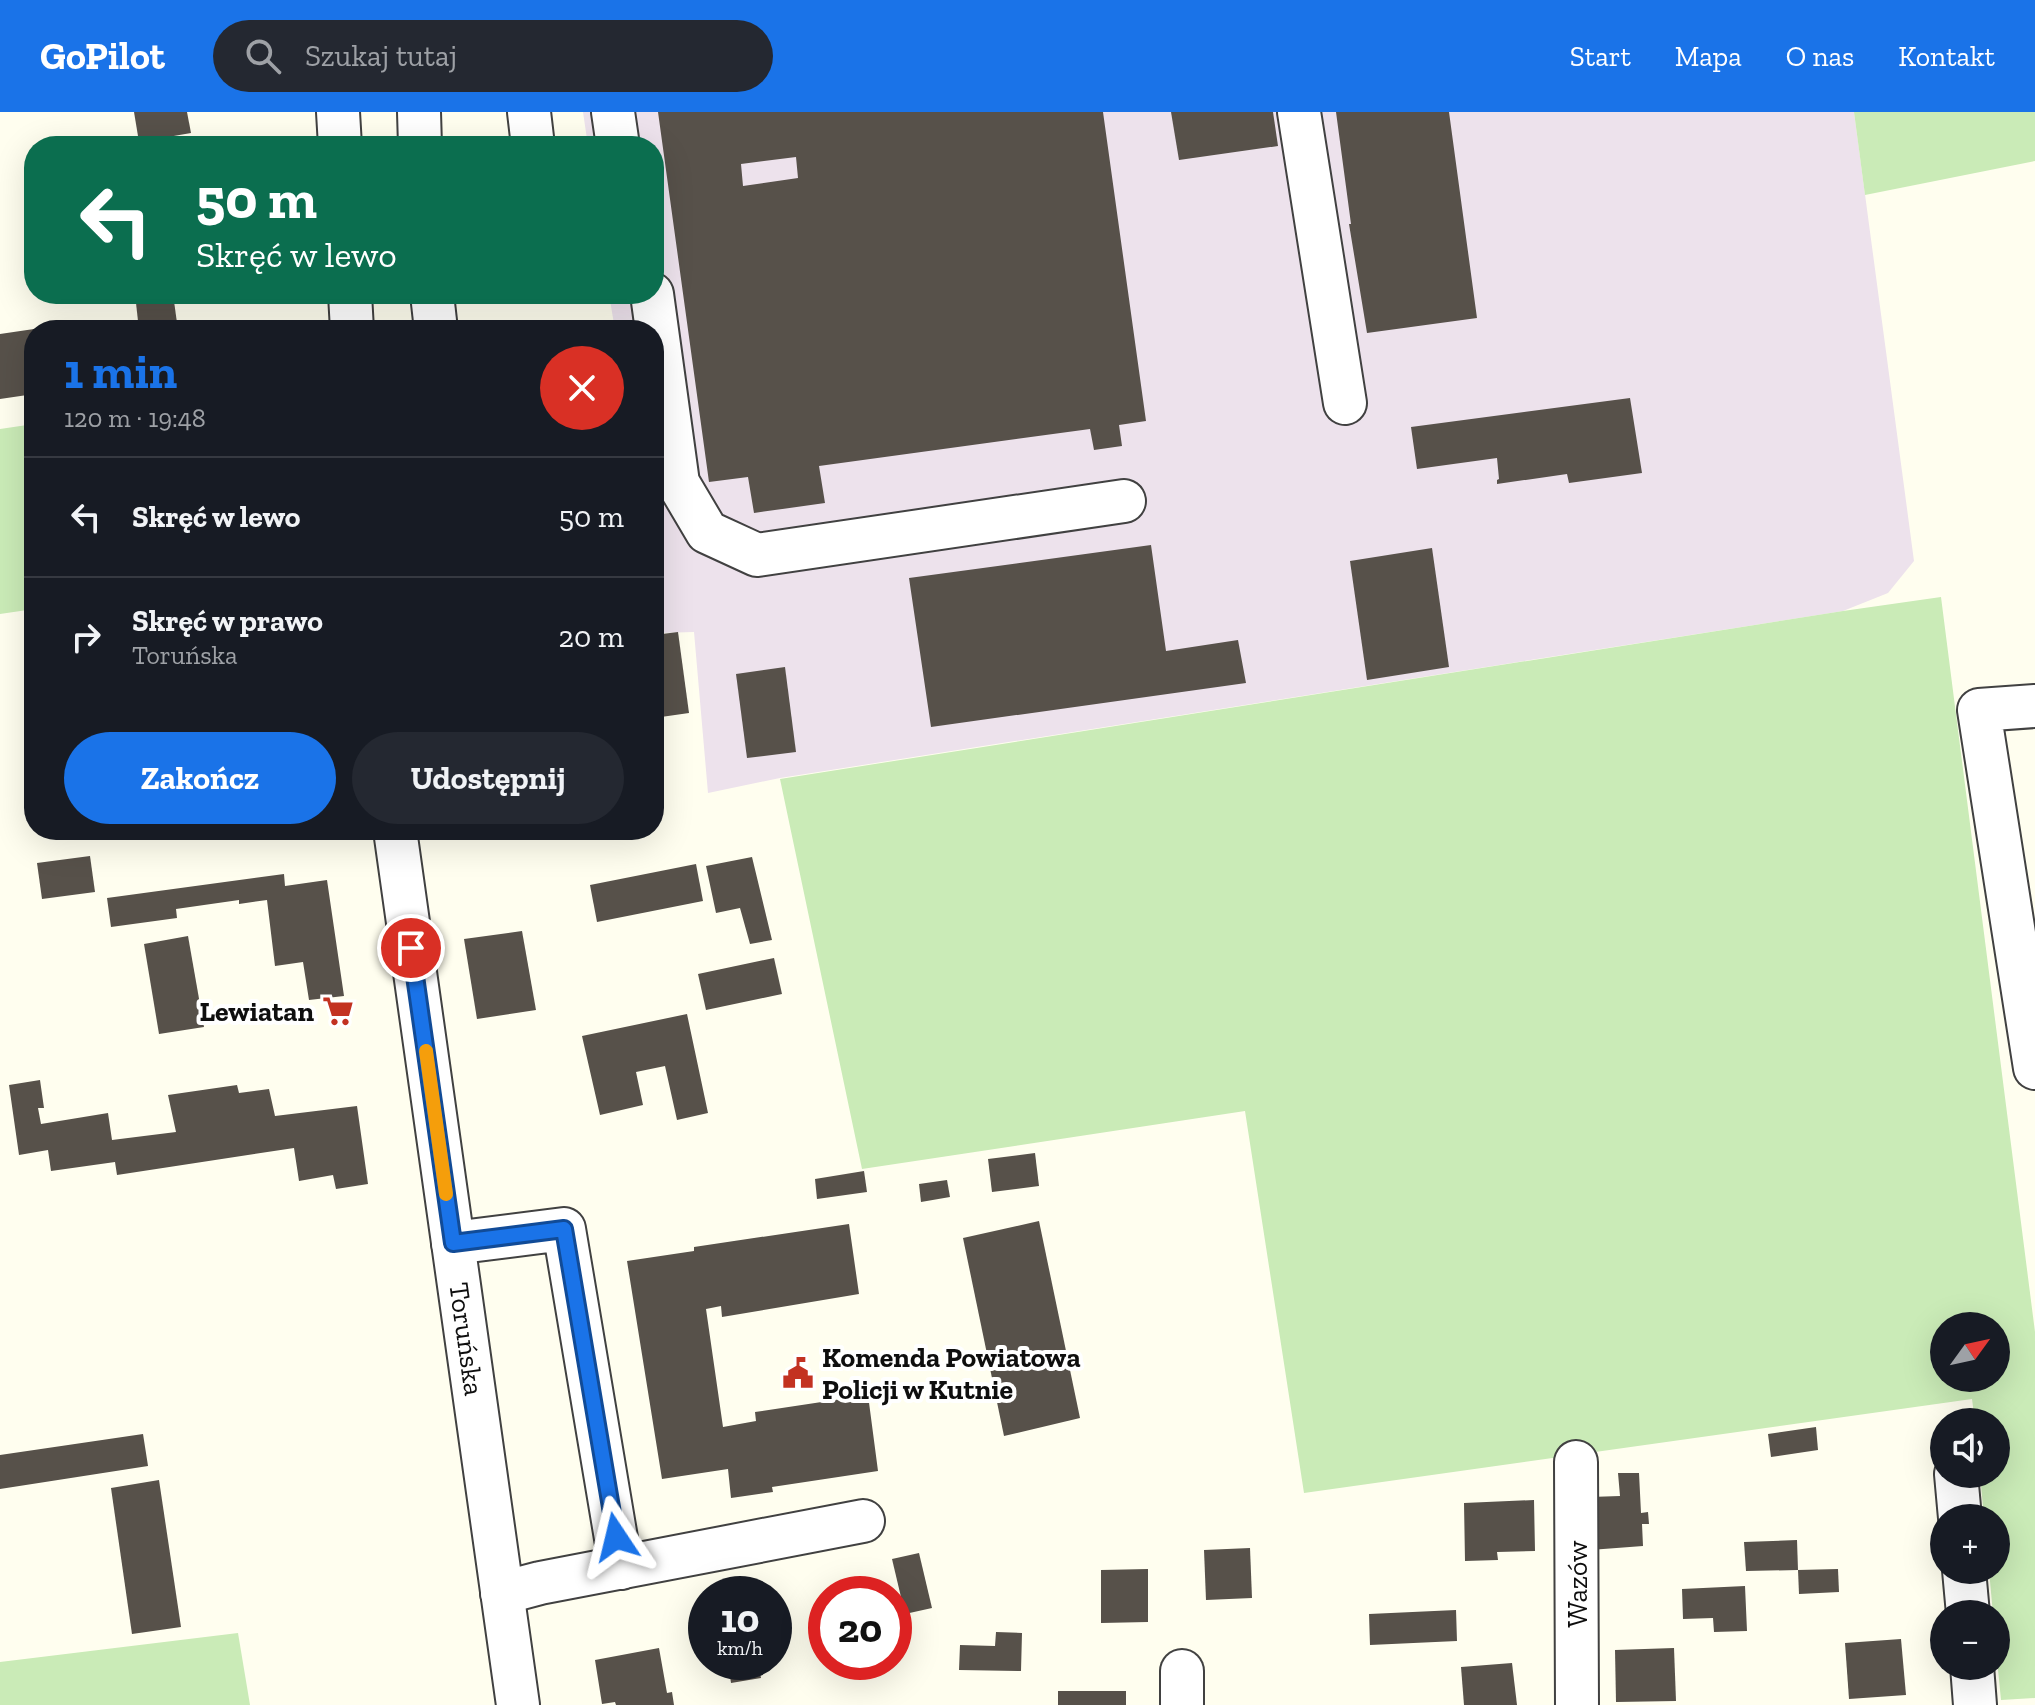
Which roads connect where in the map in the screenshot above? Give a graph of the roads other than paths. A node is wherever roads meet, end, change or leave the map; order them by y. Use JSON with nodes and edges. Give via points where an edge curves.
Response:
{"nodes":[{"id":1,"x":338,"y":112,"type":"edge"},
{"id":2,"x":419,"y":112,"type":"edge"},
{"id":3,"x":529,"y":112,"type":"edge"},
{"id":4,"x":613,"y":112,"type":"edge"},
{"id":5,"x":1299,"y":112,"type":"edge"},
{"id":6,"x":339,"y":136,"type":"edge"},
{"id":7,"x":420,"y":136,"type":"edge"},
{"id":8,"x":532,"y":136,"type":"edge"},
{"id":9,"x":617,"y":136,"type":"edge"},
{"id":10,"x":1345,"y":403,"type":"dead end"},
{"id":11,"x":664,"y":457,"type":"edge"},
{"id":12,"x":666,"y":484,"type":"edge"},
{"id":13,"x":1124,"y":501,"type":"dead end"},
{"id":14,"x":2035,"y":706,"type":"edge"},
{"id":15,"x":396,"y":840,"type":"edge"},
{"id":16,"x":2035,"y":1068,"type":"edge"},
{"id":17,"x":453,"y":1243,"type":"junction"},
{"id":18,"x":1576,"y":1462,"type":"dead end"},
{"id":19,"x":863,"y":1521,"type":"dead end"},
{"id":20,"x":621,"y":1568,"type":"junction"},
{"id":21,"x":502,"y":1593,"type":"junction"},
{"id":22,"x":1973,"y":1680,"type":"edge"},
{"id":23,"x":518,"y":1705,"type":"edge"},
{"id":24,"x":1577,"y":1705,"type":"edge"},
{"id":25,"x":1975,"y":1705,"type":"edge"}],
"edges":[{"from":1,"to":6,"type":"street"},
{"from":2,"to":7,"type":"street"},
{"from":3,"to":8,"type":"street"},
{"from":4,"to":9,"type":"street"},
{"from":5,"to":10,"type":"street"},
{"from":11,"to":12,"type":"street"},
{"from":12,"to":13,"type":"street","via":[[707,532],[757,555]]},
{"from":14,"to":16,"type":"street","via":[[1979,710]]},
{"from":15,"to":17,"type":"street","name":"Toruńska"},
{"from":17,"to":20,"type":"street","via":[[564,1229]]},
{"from":17,"to":21,"type":"street","name":"Toruńska"},
{"from":18,"to":24,"type":"street","name":"Wazów"},
{"from":19,"to":20,"type":"street"},
{"from":20,"to":21,"type":"street"},
{"from":21,"to":23,"type":"street","name":"Toruńska"},
{"from":22,"to":25,"type":"street"}]}
